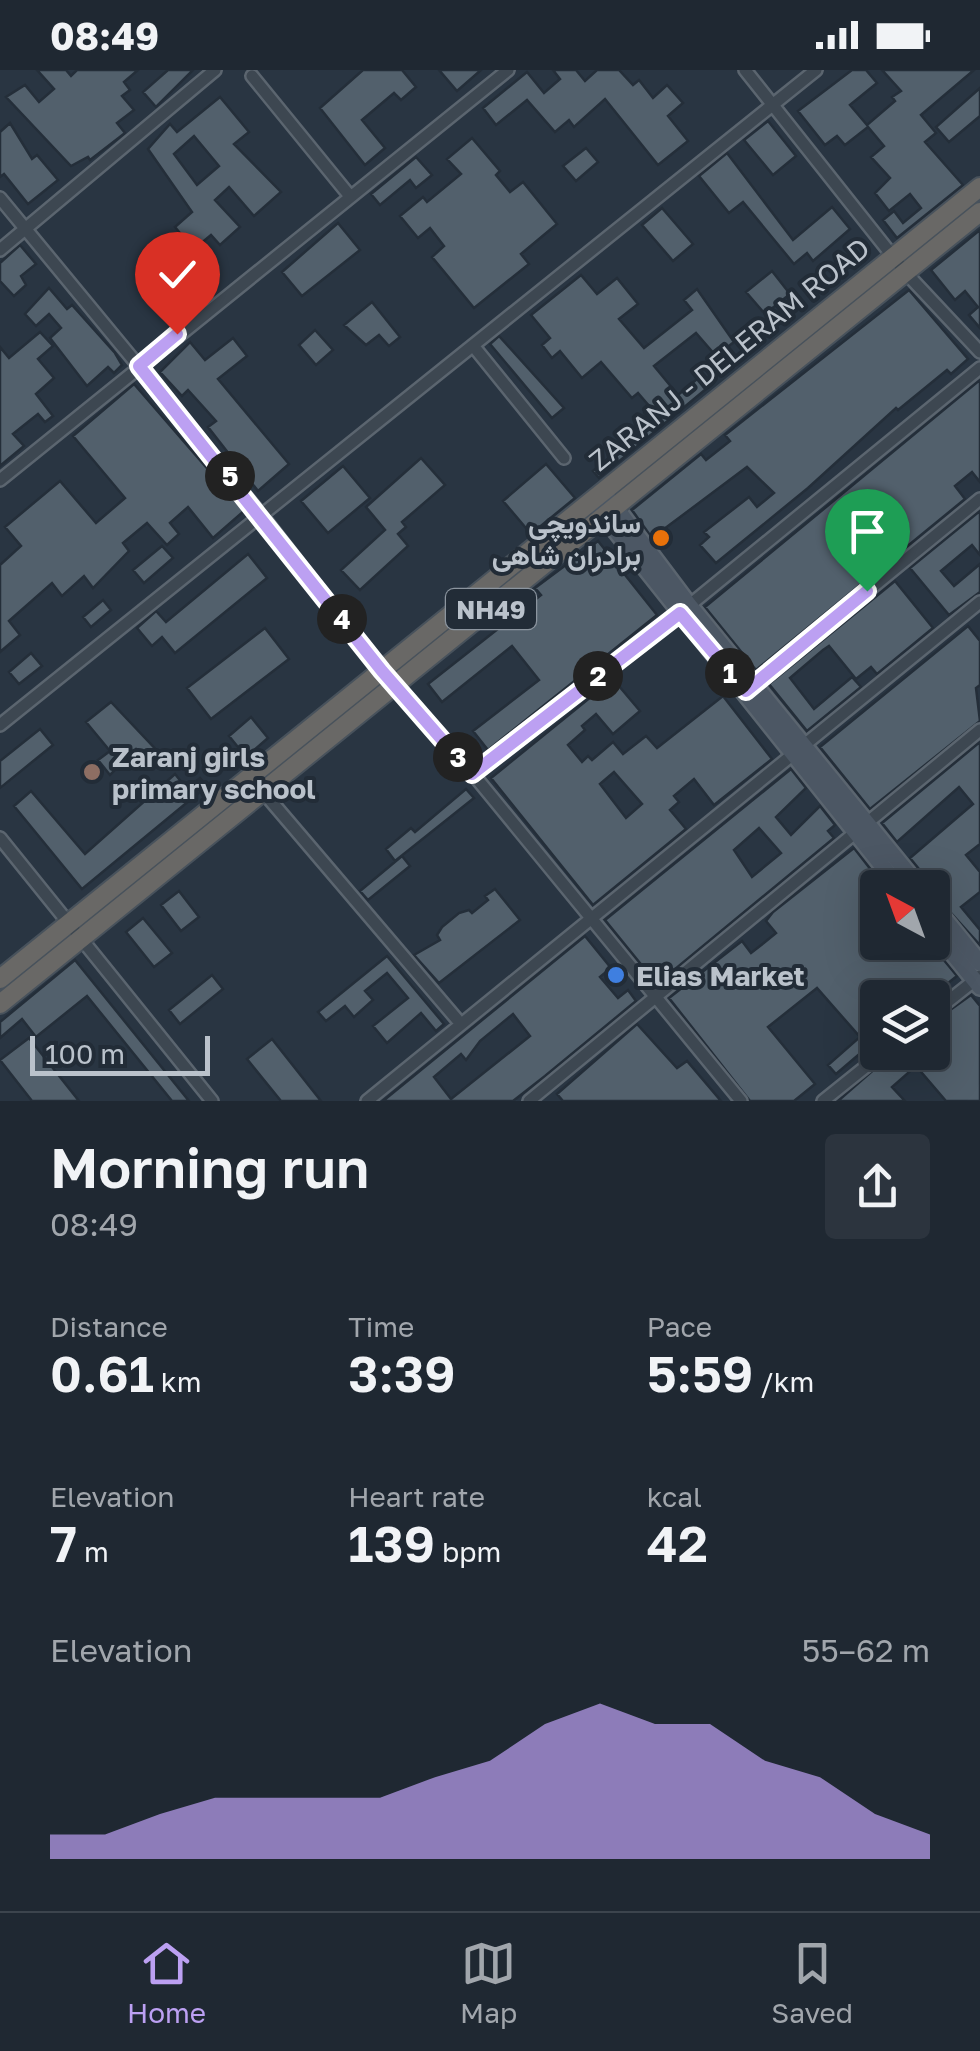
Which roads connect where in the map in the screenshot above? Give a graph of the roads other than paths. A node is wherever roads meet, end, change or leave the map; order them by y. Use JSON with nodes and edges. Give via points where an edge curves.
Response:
{"nodes":[{"id":1,"x":216,"y":70,"type":"edge"},
{"id":2,"x":508,"y":70,"type":"edge"},
{"id":3,"x":746,"y":70,"type":"edge"},
{"id":4,"x":816,"y":70,"type":"edge"},
{"id":5,"x":252,"y":76,"type":"dead end"},
{"id":6,"x":772,"y":105,"type":"junction"},
{"id":7,"x":980,"y":187,"type":"edge"},
{"id":8,"x":349,"y":195,"type":"junction"},
{"id":9,"x":0,"y":198,"type":"edge"},
{"id":10,"x":980,"y":212,"type":"edge"},
{"id":11,"x":25,"y":229,"type":"junction"},
{"id":12,"x":0,"y":250,"type":"edge"},
{"id":13,"x":893,"y":256,"type":"junction"},
{"id":14,"x":906,"y":273,"type":"junction"},
{"id":15,"x":474,"y":348,"type":"junction"},
{"id":16,"x":980,"y":352,"type":"edge"},
{"id":17,"x":139,"y":366,"type":"junction"},
{"id":18,"x":980,"y":368,"type":"edge"},
{"id":19,"x":564,"y":458,"type":"dead end"},
{"id":20,"x":0,"y":480,"type":"edge"},
{"id":21,"x":598,"y":496,"type":"junction"},
{"id":22,"x":980,"y":498,"type":"edge"},
{"id":23,"x":611,"y":511,"type":"junction"},
{"id":24,"x":263,"y":518,"type":"junction"},
{"id":25,"x":980,"y":602,"type":"edge"},
{"id":26,"x":684,"y":609,"type":"junction"},
{"id":27,"x":382,"y":671,"type":"junction"},
{"id":28,"x":396,"y":687,"type":"junction"},
{"id":29,"x":750,"y":687,"type":"junction"},
{"id":30,"x":0,"y":725,"type":"edge"},
{"id":31,"x":980,"y":730,"type":"edge"},
{"id":32,"x":799,"y":750,"type":"junction"},
{"id":33,"x":472,"y":774,"type":"junction"},
{"id":34,"x":265,"y":794,"type":"junction"},
{"id":35,"x":868,"y":822,"type":"junction"},
{"id":36,"x":855,"y":835,"type":"junction"},
{"id":37,"x":0,"y":838,"type":"edge"},
{"id":38,"x":885,"y":870,"type":"edge"},
{"id":39,"x":906,"y":870,"type":"edge"},
{"id":40,"x":590,"y":918,"type":"junction"},
{"id":41,"x":67,"y":924,"type":"junction"},
{"id":42,"x":950,"y":926,"type":"edge"},
{"id":43,"x":79,"y":940,"type":"junction"},
{"id":44,"x":950,"y":949,"type":"edge"},
{"id":45,"x":980,"y":963,"type":"edge"},
{"id":46,"x":0,"y":979,"type":"edge"},
{"id":47,"x":978,"y":981,"type":"edge"},
{"id":48,"x":656,"y":996,"type":"junction"},
{"id":49,"x":950,"y":1001,"type":"edge"},
{"id":50,"x":0,"y":1004,"type":"edge"},
{"id":51,"x":460,"y":1023,"type":"junction"},
{"id":52,"x":862,"y":1070,"type":"edge"},
{"id":53,"x":212,"y":1101,"type":"edge"},
{"id":54,"x":367,"y":1101,"type":"edge"},
{"id":55,"x":528,"y":1101,"type":"edge"},
{"id":56,"x":741,"y":1101,"type":"edge"},
{"id":57,"x":823,"y":1101,"type":"edge"}],
"edges":[{"from":1,"to":11,"type":"street"},
{"from":2,"to":8,"type":"street"},
{"from":3,"to":6,"type":"street"},
{"from":4,"to":6,"type":"street"},
{"from":5,"to":8,"type":"street"},
{"from":6,"to":13,"type":"street"},
{"from":6,"to":15,"type":"street"},
{"from":7,"to":13,"type":"highway","name":"ZARANJ - DELERAM ROAD","number":"NH49"},
{"from":8,"to":17,"type":"street"},
{"from":9,"to":11,"type":"street"},
{"from":10,"to":14,"type":"highway","name":"ZARANJ - DELERAM ROAD","number":"NH49"},
{"from":11,"to":12,"type":"street"},
{"from":11,"to":17,"type":"street"},
{"from":13,"to":14,"type":"street"},
{"from":13,"to":21,"type":"highway","name":"ZARANJ - DELERAM ROAD","number":"NH49"},
{"from":14,"to":16,"type":"street"},
{"from":14,"to":23,"type":"highway","name":"ZARANJ - DELERAM ROAD","number":"NH49"},
{"from":15,"to":19,"type":"street"},
{"from":15,"to":24,"type":"street"},
{"from":17,"to":20,"type":"street"},
{"from":17,"to":24,"type":"street"},
{"from":18,"to":26,"type":"street"},
{"from":21,"to":23,"type":"main road"},
{"from":21,"to":27,"type":"highway","name":"ZARANJ - DELERAM ROAD","number":"NH49"},
{"from":22,"to":29,"type":"street"},
{"from":23,"to":26,"type":"main road"},
{"from":23,"to":28,"type":"highway","name":"ZARANJ - DELERAM ROAD","number":"NH49"},
{"from":24,"to":27,"type":"street"},
{"from":24,"to":30,"type":"street"},
{"from":25,"to":32,"type":"street"},
{"from":26,"to":29,"type":"main road"},
{"from":26,"to":33,"type":"street"},
{"from":27,"to":28,"type":"street"},
{"from":27,"to":41,"type":"highway","name":"ZARANJ - DELERAM ROAD","number":"NH49"},
{"from":28,"to":33,"type":"street"},
{"from":28,"to":34,"type":"highway","name":"ZARANJ - DELERAM ROAD","number":"NH49"},
{"from":29,"to":32,"type":"main road"},
{"from":31,"to":35,"type":"street"},
{"from":32,"to":35,"type":"main road"},
{"from":32,"to":36,"type":"main road"},
{"from":32,"to":40,"type":"street"},
{"from":33,"to":40,"type":"street"},
{"from":34,"to":43,"type":"highway","name":"ZARANJ - DELERAM ROAD","number":"NH49"},
{"from":34,"to":51,"type":"street"},
{"from":35,"to":36,"type":"street"},
{"from":35,"to":39,"type":"main road"},
{"from":36,"to":38,"type":"main road"},
{"from":36,"to":48,"type":"street"},
{"from":37,"to":41,"type":"street"},
{"from":40,"to":48,"type":"street"},
{"from":40,"to":51,"type":"street"},
{"from":41,"to":43,"type":"street"},
{"from":41,"to":46,"type":"highway","name":"ZARANJ - DELERAM ROAD","number":"NH49"},
{"from":42,"to":45,"type":"main road"},
{"from":43,"to":50,"type":"highway","name":"ZARANJ - DELERAM ROAD","number":"NH49"},
{"from":43,"to":53,"type":"street"},
{"from":44,"to":47,"type":"main road"},
{"from":47,"to":49,"type":"street"},
{"from":48,"to":55,"type":"street"},
{"from":48,"to":56,"type":"street"},
{"from":51,"to":54,"type":"street"},
{"from":52,"to":57,"type":"street"}]}
